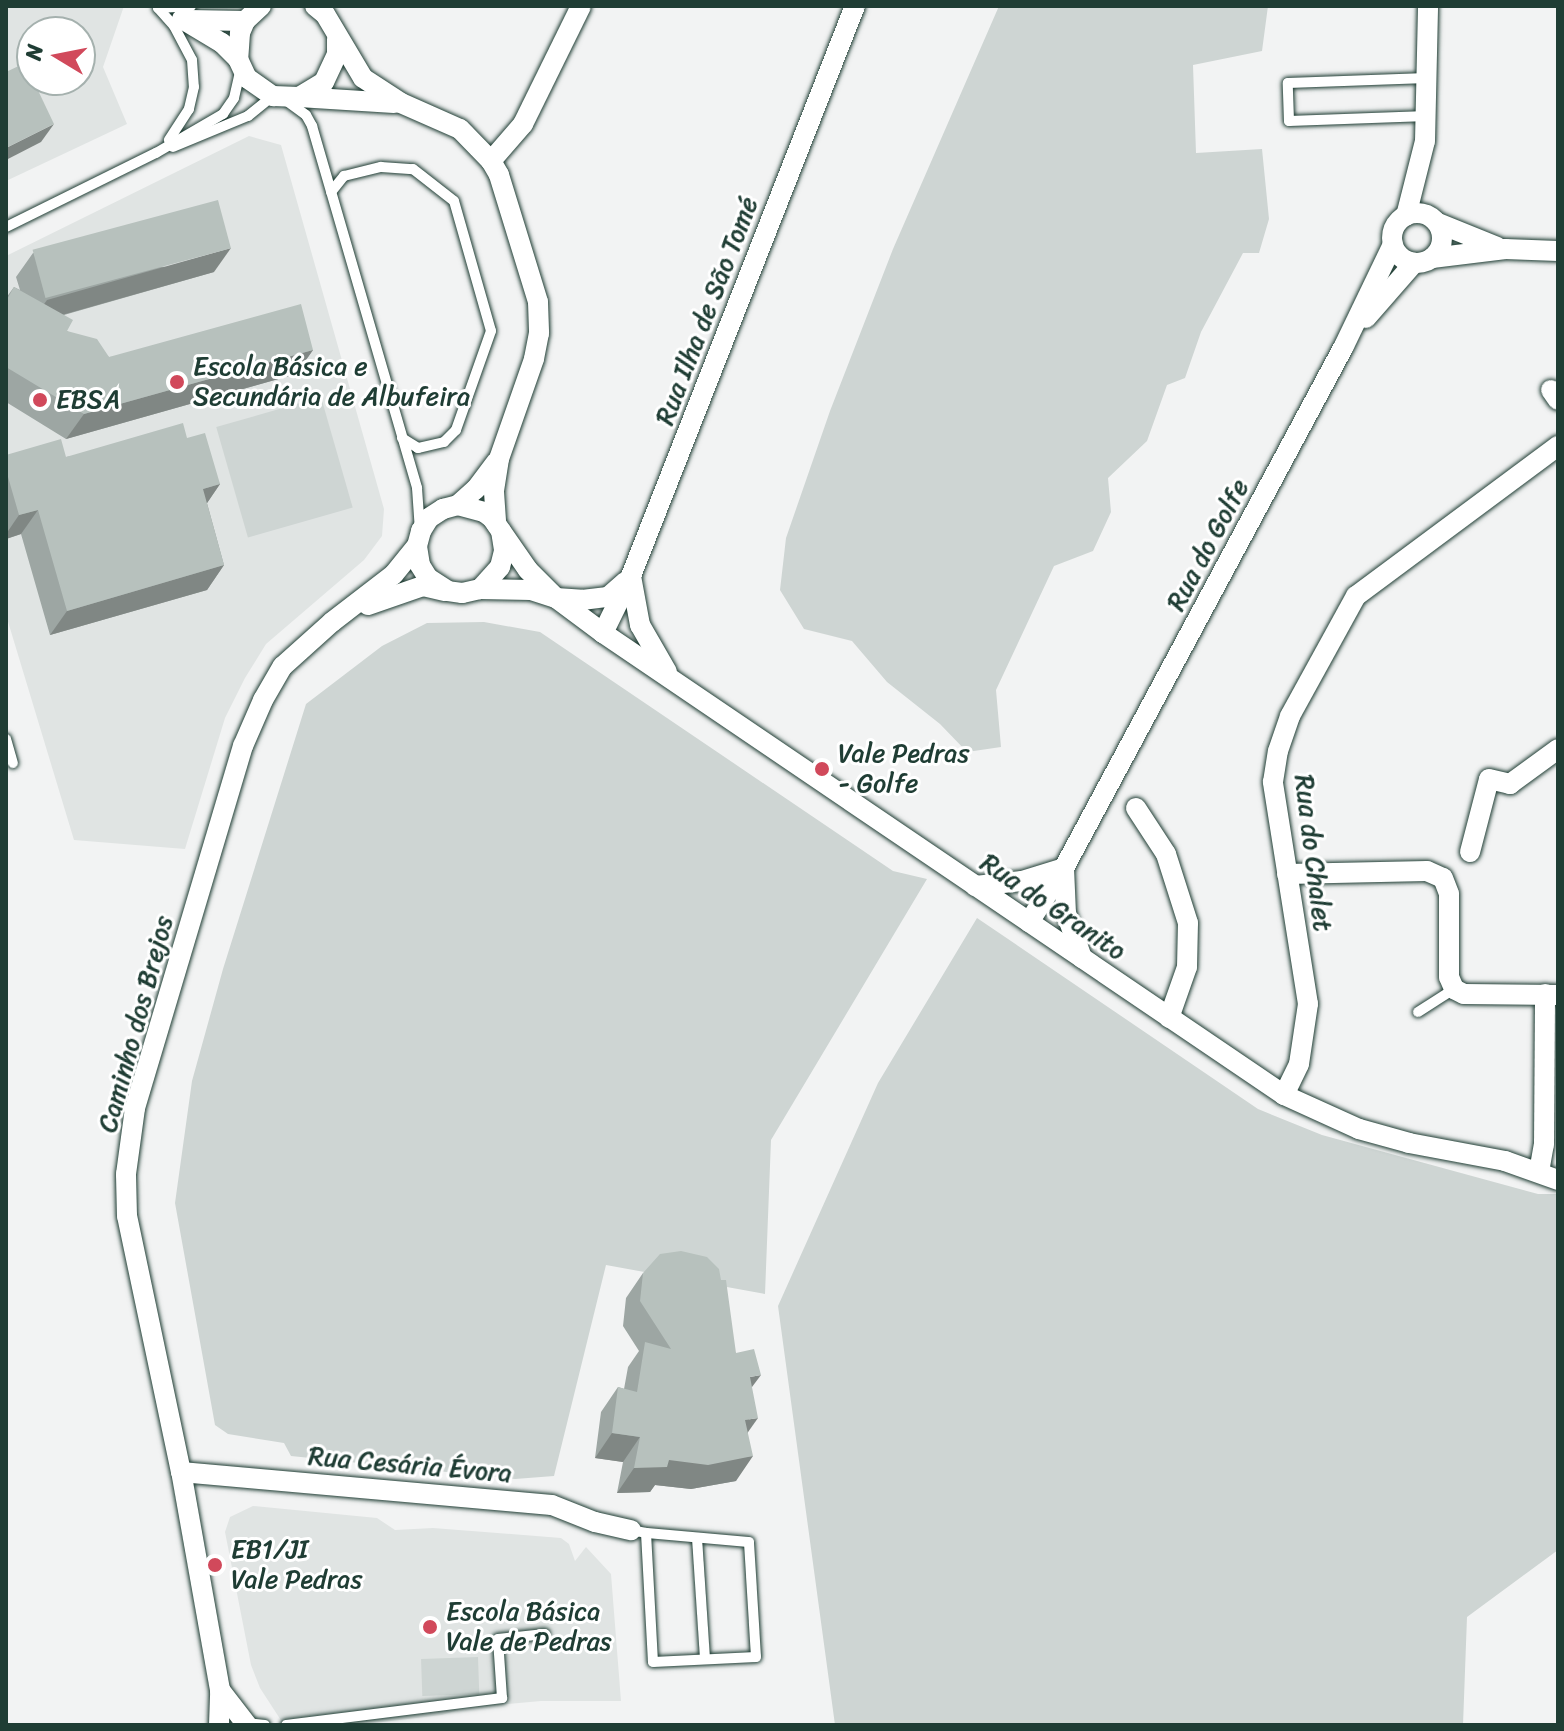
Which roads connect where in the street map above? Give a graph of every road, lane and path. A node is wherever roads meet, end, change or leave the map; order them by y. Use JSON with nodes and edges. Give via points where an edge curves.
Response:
{"nodes":[{"id":1,"x":315,"y":6,"type":"edge"},
{"id":2,"x":581,"y":6,"type":"edge"},
{"id":3,"x":855,"y":6,"type":"edge"},
{"id":4,"x":1428,"y":6,"type":"edge"},
{"id":5,"x":156,"y":7,"type":"edge"},
{"id":6,"x":254,"y":11,"type":"edge"},
{"id":7,"x":186,"y":12,"type":"edge"},
{"id":8,"x":337,"y":39,"type":"junction"},
{"id":9,"x":239,"y":61,"type":"junction"},
{"id":10,"x":1429,"y":78,"type":"junction"},
{"id":11,"x":284,"y":97,"type":"junction"},
{"id":12,"x":401,"y":103,"type":"junction"},
{"id":13,"x":1427,"y":116,"type":"junction"},
{"id":14,"x":1425,"y":141,"type":"junction"},
{"id":15,"x":156,"y":153,"type":"junction"},
{"id":16,"x":491,"y":161,"type":"junction"},
{"id":17,"x":331,"y":192,"type":"junction"},
{"id":18,"x":1406,"y":216,"type":"junction"},
{"id":19,"x":1433,"y":220,"type":"junction"},
{"id":20,"x":6,"y":227,"type":"edge"},
{"id":21,"x":1393,"y":244,"type":"junction"},
{"id":22,"x":1505,"y":249,"type":"junction"},
{"id":23,"x":1558,"y":251,"type":"edge"},
{"id":24,"x":1423,"y":261,"type":"junction"},
{"id":25,"x":1344,"y":346,"type":"junction"},
{"id":26,"x":402,"y":438,"type":"junction"},
{"id":27,"x":1558,"y":446,"type":"edge"},
{"id":28,"x":499,"y":459,"type":"junction"},
{"id":29,"x":458,"y":505,"type":"junction"},
{"id":30,"x":498,"y":528,"type":"junction"},
{"id":31,"x":419,"y":538,"type":"junction"},
{"id":32,"x":631,"y":576,"type":"junction"},
{"id":33,"x":480,"y":589,"type":"junction"},
{"id":34,"x":448,"y":591,"type":"junction"},
{"id":35,"x":556,"y":598,"type":"junction"},
{"id":36,"x":332,"y":622,"type":"junction"},
{"id":37,"x":603,"y":633,"type":"junction"},
{"id":38,"x":672,"y":679,"type":"junction"},
{"id":39,"x":6,"y":739,"type":"edge"},
{"id":40,"x":1558,"y":749,"type":"edge"},
{"id":41,"x":13,"y":763,"type":"dead end"},
{"id":42,"x":1136,"y":808,"type":"dead end"},
{"id":43,"x":1470,"y":852,"type":"dead end"},
{"id":44,"x":1064,"y":868,"type":"junction"},
{"id":45,"x":1287,"y":874,"type":"junction"},
{"id":46,"x":975,"y":886,"type":"junction"},
{"id":47,"x":1029,"y":922,"type":"junction"},
{"id":48,"x":1082,"y":958,"type":"junction"},
{"id":49,"x":1454,"y":989,"type":"junction"},
{"id":50,"x":1552,"y":994,"type":"edge"},
{"id":51,"x":1418,"y":1012,"type":"dead end"},
{"id":52,"x":1169,"y":1018,"type":"junction"},
{"id":53,"x":1552,"y":1060,"type":"edge"},
{"id":54,"x":1284,"y":1095,"type":"junction"},
{"id":55,"x":1548,"y":1176,"type":"edge"},
{"id":56,"x":181,"y":1472,"type":"junction"},
{"id":57,"x":639,"y":1532,"type":"junction"},
{"id":58,"x":697,"y":1538,"type":"junction"},
{"id":59,"x":545,"y":1634,"type":"dead end"},
{"id":60,"x":705,"y":1659,"type":"junction"},
{"id":61,"x":220,"y":1690,"type":"junction"},
{"id":62,"x":252,"y":1724,"type":"edge"},
{"id":63,"x":219,"y":1725,"type":"edge"},
{"id":64,"x":286,"y":1725,"type":"edge"}],
"edges":[{"from":1,"to":8,"type":"street"},
{"from":2,"to":16,"type":"street","via":[[523,124]]},
{"from":3,"to":32,"type":"street","name":"Rua Ilha de São Tomé"},
{"from":4,"to":10,"type":"street","name":"Rua do Golfe"},
{"from":5,"to":7,"type":"lane"},
{"from":5,"to":15,"type":"lane","via":[[174,26],[192,60],[194,87],[178,132]]},
{"from":6,"to":7,"type":"street","via":[[216,23]]},
{"from":6,"to":9,"type":"street","via":[[240,33]]},
{"from":7,"to":9,"type":"street"},
{"from":8,"to":11,"type":"street","via":[[333,69],[313,91]]},
{"from":8,"to":12,"type":"street","via":[[363,78]]},
{"from":9,"to":11,"type":"street","via":[[247,78]]},
{"from":9,"to":15,"type":"lane","via":[[234,98],[223,114]]},
{"from":10,"to":13,"type":"street","name":"Rua do Golfe"},
{"from":10,"to":13,"type":"lane","via":[[1288,83],[1289,121]]},
{"from":11,"to":12,"type":"street"},
{"from":11,"to":15,"type":"lane"},
{"from":11,"to":17,"type":"lane","via":[[306,115]]},
{"from":12,"to":16,"type":"street","via":[[460,129]]},
{"from":13,"to":14,"type":"street","name":"Rua do Golfe"},
{"from":14,"to":18,"type":"street","name":"Rua do Golfe"},
{"from":14,"to":19,"type":"street"},
{"from":15,"to":20,"type":"lane"},
{"from":16,"to":28,"type":"street","via":[[538,302],[539,333]]},
{"from":17,"to":26,"type":"lane"},
{"from":17,"to":26,"type":"lane","via":[[344,176],[381,167],[413,169],[454,201],[491,331],[456,430],[444,442],[418,448]]},
{"from":18,"to":19,"type":"street"},
{"from":18,"to":21,"type":"street","name":"Rua do Golfe","via":[[1395,228]]},
{"from":19,"to":22,"type":"street"},
{"from":19,"to":24,"type":"street","via":[[1441,246]]},
{"from":21,"to":24,"type":"street","via":[[1400,257]]},
{"from":21,"to":25,"type":"street","name":"Rua do Golfe"},
{"from":22,"to":23,"type":"street"},
{"from":22,"to":24,"type":"street"},
{"from":24,"to":25,"type":"street"},
{"from":25,"to":44,"type":"street","name":"Rua do Golfe"},
{"from":26,"to":31,"type":"lane","via":[[417,488]]},
{"from":27,"to":45,"type":"street","name":"Rua do Chalet","via":[[1356,596],[1290,716],[1278,751],[1273,782]]},
{"from":28,"to":29,"type":"street"},
{"from":28,"to":30,"type":"street","via":[[494,492]]},
{"from":29,"to":30,"type":"street","via":[[484,512]]},
{"from":29,"to":31,"type":"street","via":[[436,514]]},
{"from":30,"to":33,"type":"street","via":[[504,551],[500,567]]},
{"from":30,"to":35,"type":"street","name":"Rua do Granito"},
{"from":31,"to":34,"type":"street","via":[[420,565],[428,578]]},
{"from":31,"to":36,"type":"street","name":"Caminho dos Brejos","via":[[394,574]]},
{"from":32,"to":35,"type":"street","via":[[608,597]]},
{"from":32,"to":37,"type":"street","name":"Rua Ilha de São Tomé"},
{"from":32,"to":38,"type":"street","via":[[640,625]]},
{"from":33,"to":34,"type":"street"},
{"from":33,"to":35,"type":"street","name":"Rua do Granito","via":[[531,590]]},
{"from":34,"to":36,"type":"street","name":"Caminho dos Brejos","via":[[423,586]]},
{"from":35,"to":37,"type":"street","name":"Rua do Granito"},
{"from":36,"to":56,"type":"street","name":"Caminho dos Brejos","via":[[283,666],[243,746],[135,1108],[126,1174],[127,1216]]},
{"from":37,"to":38,"type":"street","name":"Rua do Granito"},
{"from":38,"to":46,"type":"street","name":"Rua do Granito"},
{"from":39,"to":41,"type":"lane"},
{"from":40,"to":43,"type":"street","via":[[1510,784],[1489,779]]},
{"from":42,"to":52,"type":"street","via":[[1166,854],[1188,923],[1187,967]]},
{"from":44,"to":46,"type":"street","via":[[1022,881]]},
{"from":44,"to":47,"type":"street","name":"Rua do Golfe"},
{"from":44,"to":48,"type":"street","via":[[1066,913]]},
{"from":45,"to":49,"type":"street","via":[[1427,871],[1443,878],[1449,894],[1449,977]]},
{"from":45,"to":54,"type":"street","name":"Rua do Chalet","via":[[1308,1004],[1299,1064]]},
{"from":46,"to":47,"type":"street","name":"Rua do Granito"},
{"from":47,"to":48,"type":"street","name":"Rua do Granito"},
{"from":48,"to":52,"type":"street","name":"Rua do Granito"},
{"from":49,"to":50,"type":"street","via":[[1464,994]]},
{"from":49,"to":51,"type":"lane"},
{"from":50,"to":53,"type":"street"},
{"from":52,"to":54,"type":"street","name":"Rua do Granito"},
{"from":53,"to":55,"type":"street","via":[[1544,1145]]},
{"from":54,"to":55,"type":"street","name":"Rua do Granito","via":[[1359,1129]]},
{"from":56,"to":57,"type":"street","name":"Rua Cesária Évora","via":[[552,1505]]},
{"from":56,"to":61,"type":"street","name":"Caminho dos Brejos"},
{"from":57,"to":58,"type":"lane"},
{"from":57,"to":60,"type":"lane","via":[[653,1662]]},
{"from":58,"to":60,"type":"lane"},
{"from":58,"to":60,"type":"lane","via":[[749,1542],[753,1600],[756,1657]]},
{"from":59,"to":64,"type":"lane","via":[[498,1639],[502,1698]]},
{"from":61,"to":62,"type":"street"},
{"from":61,"to":63,"type":"street"}]}
